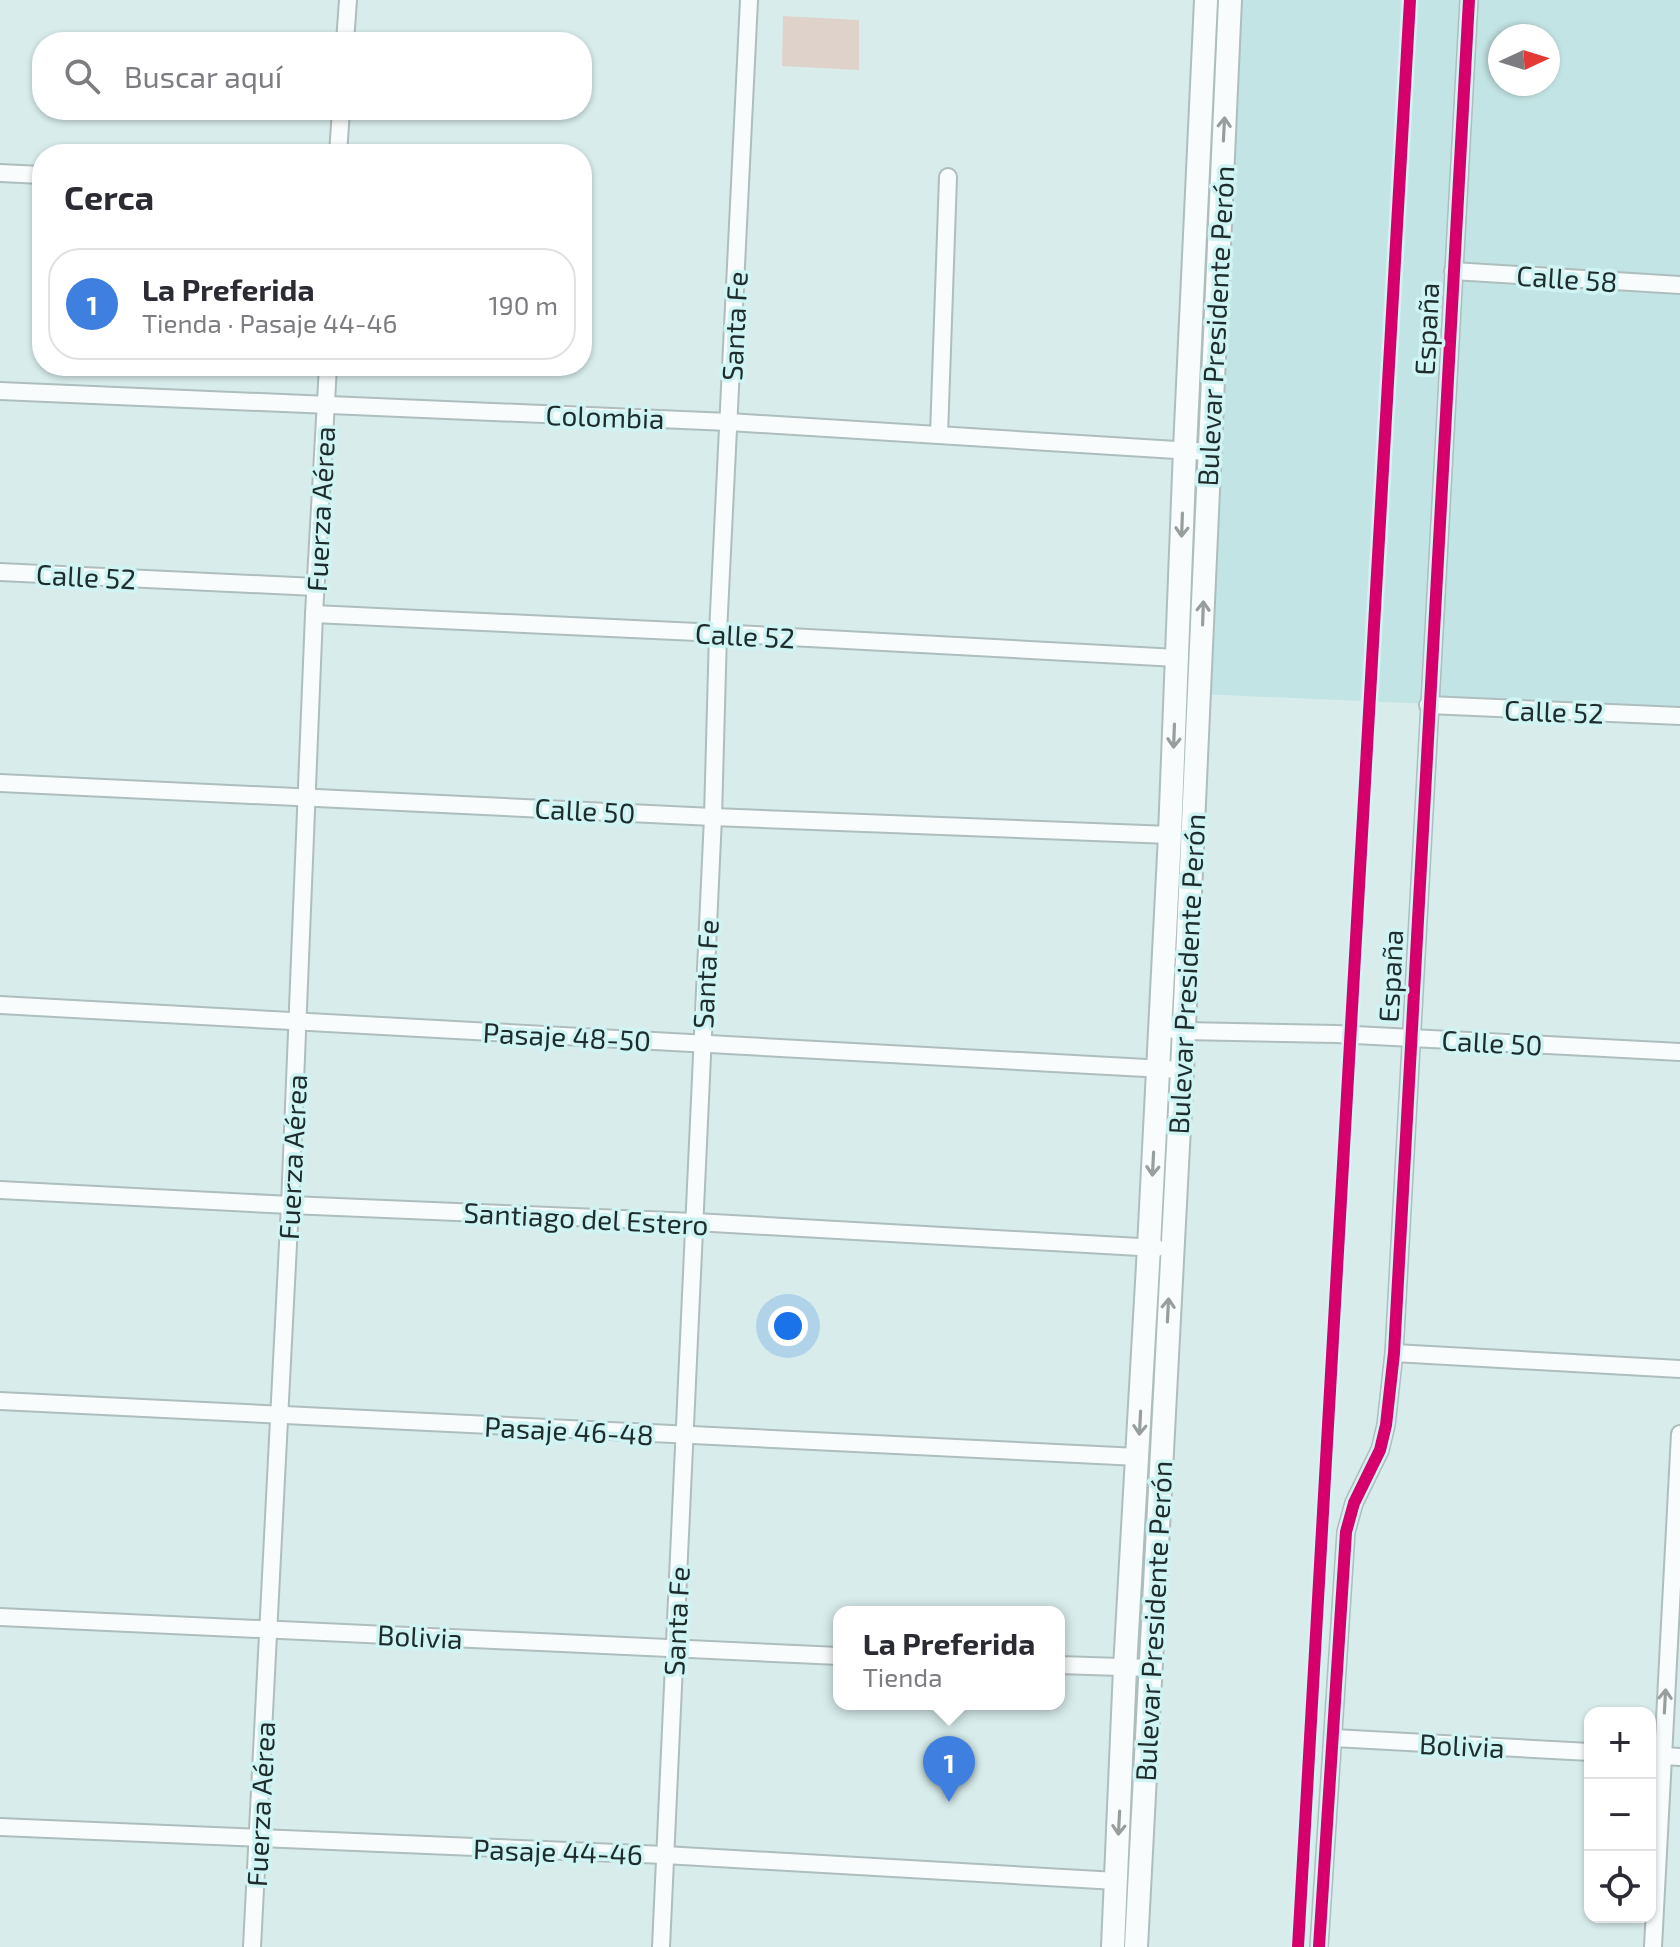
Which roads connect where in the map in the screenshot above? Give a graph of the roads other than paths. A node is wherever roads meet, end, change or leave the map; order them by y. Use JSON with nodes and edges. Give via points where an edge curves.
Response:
{"nodes":[{"id":1,"x":348,"y":0,"type":"edge"},
{"id":2,"x":749,"y":0,"type":"edge"},
{"id":3,"x":1197,"y":0,"type":"edge"},
{"id":4,"x":1206,"y":0,"type":"edge"},
{"id":5,"x":1469,"y":0,"type":"edge"},
{"id":6,"x":1230,"y":1,"type":"edge"},
{"id":7,"x":346,"y":32,"type":"edge"},
{"id":8,"x":340,"y":120,"type":"edge"},
{"id":9,"x":339,"y":144,"type":"edge"},
{"id":10,"x":0,"y":173,"type":"edge"},
{"id":11,"x":32,"y":175,"type":"edge"},
{"id":12,"x":948,"y":177,"type":"dead end"},
{"id":13,"x":1453,"y":271,"type":"junction"},
{"id":14,"x":1680,"y":285,"type":"edge"},
{"id":15,"x":327,"y":376,"type":"edge"},
{"id":16,"x":0,"y":391,"type":"edge"},
{"id":17,"x":326,"y":404,"type":"junction"},
{"id":18,"x":729,"y":422,"type":"junction"},
{"id":19,"x":939,"y":435,"type":"junction"},
{"id":20,"x":1185,"y":449,"type":"junction"},
{"id":21,"x":1208,"y":452,"type":"junction"},
{"id":22,"x":0,"y":572,"type":"edge"},
{"id":23,"x":315,"y":587,"type":"junction"},
{"id":24,"x":314,"y":614,"type":"junction"},
{"id":25,"x":718,"y":633,"type":"junction"},
{"id":26,"x":1177,"y":658,"type":"junction"},
{"id":27,"x":1428,"y":705,"type":"junction"},
{"id":28,"x":1680,"y":715,"type":"edge"},
{"id":29,"x":0,"y":783,"type":"edge"},
{"id":30,"x":307,"y":797,"type":"junction"},
{"id":31,"x":713,"y":817,"type":"junction"},
{"id":32,"x":1170,"y":835,"type":"junction"},
{"id":33,"x":0,"y":1005,"type":"edge"},
{"id":34,"x":299,"y":1022,"type":"junction"},
{"id":35,"x":1159,"y":1028,"type":"junction"},
{"id":36,"x":1183,"y":1031,"type":"junction"},
{"id":37,"x":1411,"y":1037,"type":"junction"},
{"id":38,"x":702,"y":1044,"type":"junction"},
{"id":39,"x":1680,"y":1052,"type":"edge"},
{"id":40,"x":1158,"y":1068,"type":"junction"},
{"id":41,"x":1182,"y":1070,"type":"junction"},
{"id":42,"x":0,"y":1190,"type":"edge"},
{"id":43,"x":290,"y":1205,"type":"junction"},
{"id":44,"x":695,"y":1222,"type":"junction"},
{"id":45,"x":1160,"y":1248,"type":"junction"},
{"id":46,"x":1394,"y":1353,"type":"junction"},
{"id":47,"x":1680,"y":1369,"type":"edge"},
{"id":48,"x":0,"y":1401,"type":"edge"},
{"id":49,"x":279,"y":1416,"type":"junction"},
{"id":50,"x":1680,"y":1434,"type":"edge"},
{"id":51,"x":685,"y":1435,"type":"junction"},
{"id":52,"x":1138,"y":1457,"type":"junction"},
{"id":53,"x":0,"y":1617,"type":"edge"},
{"id":54,"x":269,"y":1628,"type":"junction"},
{"id":55,"x":675,"y":1649,"type":"junction"},
{"id":56,"x":833,"y":1656,"type":"edge"},
{"id":57,"x":1065,"y":1665,"type":"edge"},
{"id":58,"x":1125,"y":1668,"type":"junction"},
{"id":59,"x":1151,"y":1668,"type":"junction"},
{"id":60,"x":1334,"y":1738,"type":"junction"},
{"id":61,"x":1584,"y":1752,"type":"edge"},
{"id":62,"x":1656,"y":1755,"type":"edge"},
{"id":63,"x":1680,"y":1757,"type":"edge"},
{"id":64,"x":1656,"y":1779,"type":"edge"},
{"id":65,"x":0,"y":1827,"type":"edge"},
{"id":66,"x":258,"y":1839,"type":"junction"},
{"id":67,"x":665,"y":1855,"type":"junction"},
{"id":68,"x":1116,"y":1881,"type":"junction"},
{"id":69,"x":252,"y":1947,"type":"edge"},
{"id":70,"x":661,"y":1947,"type":"edge"},
{"id":71,"x":1113,"y":1947,"type":"edge"},
{"id":72,"x":1136,"y":1947,"type":"edge"},
{"id":73,"x":1319,"y":1947,"type":"edge"},
{"id":74,"x":1653,"y":1947,"type":"edge"}],
"edges":[{"from":1,"to":7,"type":"street"},
{"from":2,"to":18,"type":"street","name":"Santa Fe"},
{"from":3,"to":4,"type":"street"},
{"from":4,"to":6,"type":"street"},
{"from":4,"to":20,"type":"main road","name":"Bulevar Presidente Perón"},
{"from":5,"to":13,"type":"street","name":"España"},
{"from":21,"to":6,"type":"main road","name":"Bulevar Presidente Perón","one_way":true},
{"from":8,"to":9,"type":"street"},
{"from":10,"to":11,"type":"street"},
{"from":12,"to":19,"type":"street"},
{"from":13,"to":14,"type":"street","name":"Calle 58"},
{"from":13,"to":27,"type":"street","name":"España"},
{"from":15,"to":17,"type":"street","name":"Fuerza Aérea"},
{"from":16,"to":17,"type":"street","name":"Colombia"},
{"from":17,"to":18,"type":"street","name":"Colombia"},
{"from":17,"to":23,"type":"street","name":"Fuerza Aérea"},
{"from":18,"to":19,"type":"street","name":"Colombia"},
{"from":18,"to":25,"type":"street","name":"Santa Fe"},
{"from":19,"to":20,"type":"street","name":"Colombia"},
{"from":20,"to":21,"type":"street","name":"Colombia"},
{"from":20,"to":26,"type":"main road","name":"Bulevar Presidente Perón","one_way":true},
{"from":36,"to":21,"type":"main road","name":"Bulevar Presidente Perón","one_way":true},
{"from":22,"to":23,"type":"street","name":"Calle 52"},
{"from":23,"to":24,"type":"street","name":"Fuerza Aérea"},
{"from":24,"to":25,"type":"street","name":"Calle 52"},
{"from":24,"to":30,"type":"street","name":"Fuerza Aérea"},
{"from":25,"to":26,"type":"street","name":"Calle 52"},
{"from":25,"to":31,"type":"street","name":"Santa Fe"},
{"from":26,"to":32,"type":"main road","name":"Bulevar Presidente Perón","one_way":true},
{"from":27,"to":28,"type":"street","name":"Calle 52"},
{"from":27,"to":37,"type":"street","name":"España"},
{"from":29,"to":30,"type":"street","name":"Calle 50"},
{"from":30,"to":31,"type":"street","name":"Calle 50"},
{"from":30,"to":34,"type":"street","name":"Fuerza Aérea"},
{"from":31,"to":32,"type":"street","name":"Calle 50"},
{"from":31,"to":38,"type":"street","name":"Santa Fe"},
{"from":32,"to":35,"type":"main road","name":"Bulevar Presidente Perón"},
{"from":33,"to":34,"type":"street","name":"Pasaje 48-50"},
{"from":34,"to":38,"type":"street","name":"Pasaje 48-50"},
{"from":34,"to":43,"type":"street","name":"Fuerza Aérea"},
{"from":35,"to":36,"type":"street","name":"Calle 50"},
{"from":35,"to":40,"type":"main road","name":"Bulevar Presidente Perón"},
{"from":36,"to":37,"type":"street","name":"Calle 50"},
{"from":36,"to":41,"type":"main road","name":"Bulevar Presidente Perón"},
{"from":37,"to":39,"type":"street","name":"Calle 50"},
{"from":37,"to":46,"type":"street","name":"España"},
{"from":38,"to":40,"type":"street","name":"Pasaje 48-50"},
{"from":38,"to":44,"type":"street","name":"Santa Fe"},
{"from":40,"to":41,"type":"street","name":"Pasaje 48-50"},
{"from":40,"to":45,"type":"main road","name":"Bulevar Presidente Perón","one_way":true},
{"from":41,"to":45,"type":"main road","name":"Bulevar Presidente Perón"},
{"from":42,"to":43,"type":"street","name":"Santiago del Estero"},
{"from":43,"to":44,"type":"street","name":"Santiago del Estero"},
{"from":43,"to":49,"type":"street","name":"Fuerza Aérea"},
{"from":44,"to":45,"type":"street","name":"Santiago del Estero"},
{"from":44,"to":51,"type":"street","name":"Santa Fe"},
{"from":45,"to":52,"type":"main road","name":"Bulevar Presidente Perón","one_way":true},
{"from":59,"to":45,"type":"main road","name":"Bulevar Presidente Perón","one_way":true},
{"from":46,"to":47,"type":"street"},
{"from":46,"to":60,"type":"street","name":"España","via":[[1380,1450],[1346,1532]]},
{"from":48,"to":49,"type":"street","name":"Pasaje 46-48"},
{"from":49,"to":51,"type":"street","name":"Pasaje 46-48"},
{"from":49,"to":54,"type":"street","name":"Fuerza Aérea"},
{"from":62,"to":50,"type":"street","one_way":true},
{"from":51,"to":52,"type":"street","name":"Pasaje 46-48"},
{"from":51,"to":55,"type":"street","name":"Santa Fe"},
{"from":52,"to":58,"type":"main road","name":"Bulevar Presidente Perón"},
{"from":53,"to":54,"type":"street","name":"Bolivia"},
{"from":54,"to":55,"type":"street","name":"Bolivia"},
{"from":54,"to":66,"type":"street","name":"Fuerza Aérea"},
{"from":55,"to":56,"type":"street","name":"Bolivia"},
{"from":55,"to":67,"type":"street","name":"Santa Fe"},
{"from":57,"to":58,"type":"street"},
{"from":58,"to":59,"type":"street"},
{"from":58,"to":68,"type":"main road","name":"Bulevar Presidente Perón","one_way":true},
{"from":59,"to":72,"type":"main road","name":"Bulevar Presidente Perón"},
{"from":60,"to":61,"type":"street","name":"Bolivia"},
{"from":60,"to":73,"type":"street","name":"España"},
{"from":62,"to":63,"type":"street"},
{"from":64,"to":74,"type":"street"},
{"from":65,"to":66,"type":"street","name":"Pasaje 44-46"},
{"from":66,"to":67,"type":"street","name":"Pasaje 44-46"},
{"from":66,"to":69,"type":"street","name":"Fuerza Aérea"},
{"from":67,"to":68,"type":"street","name":"Pasaje 44-46"},
{"from":67,"to":70,"type":"street","name":"Santa Fe"},
{"from":68,"to":71,"type":"main road","name":"Bulevar Presidente Perón"}]}
